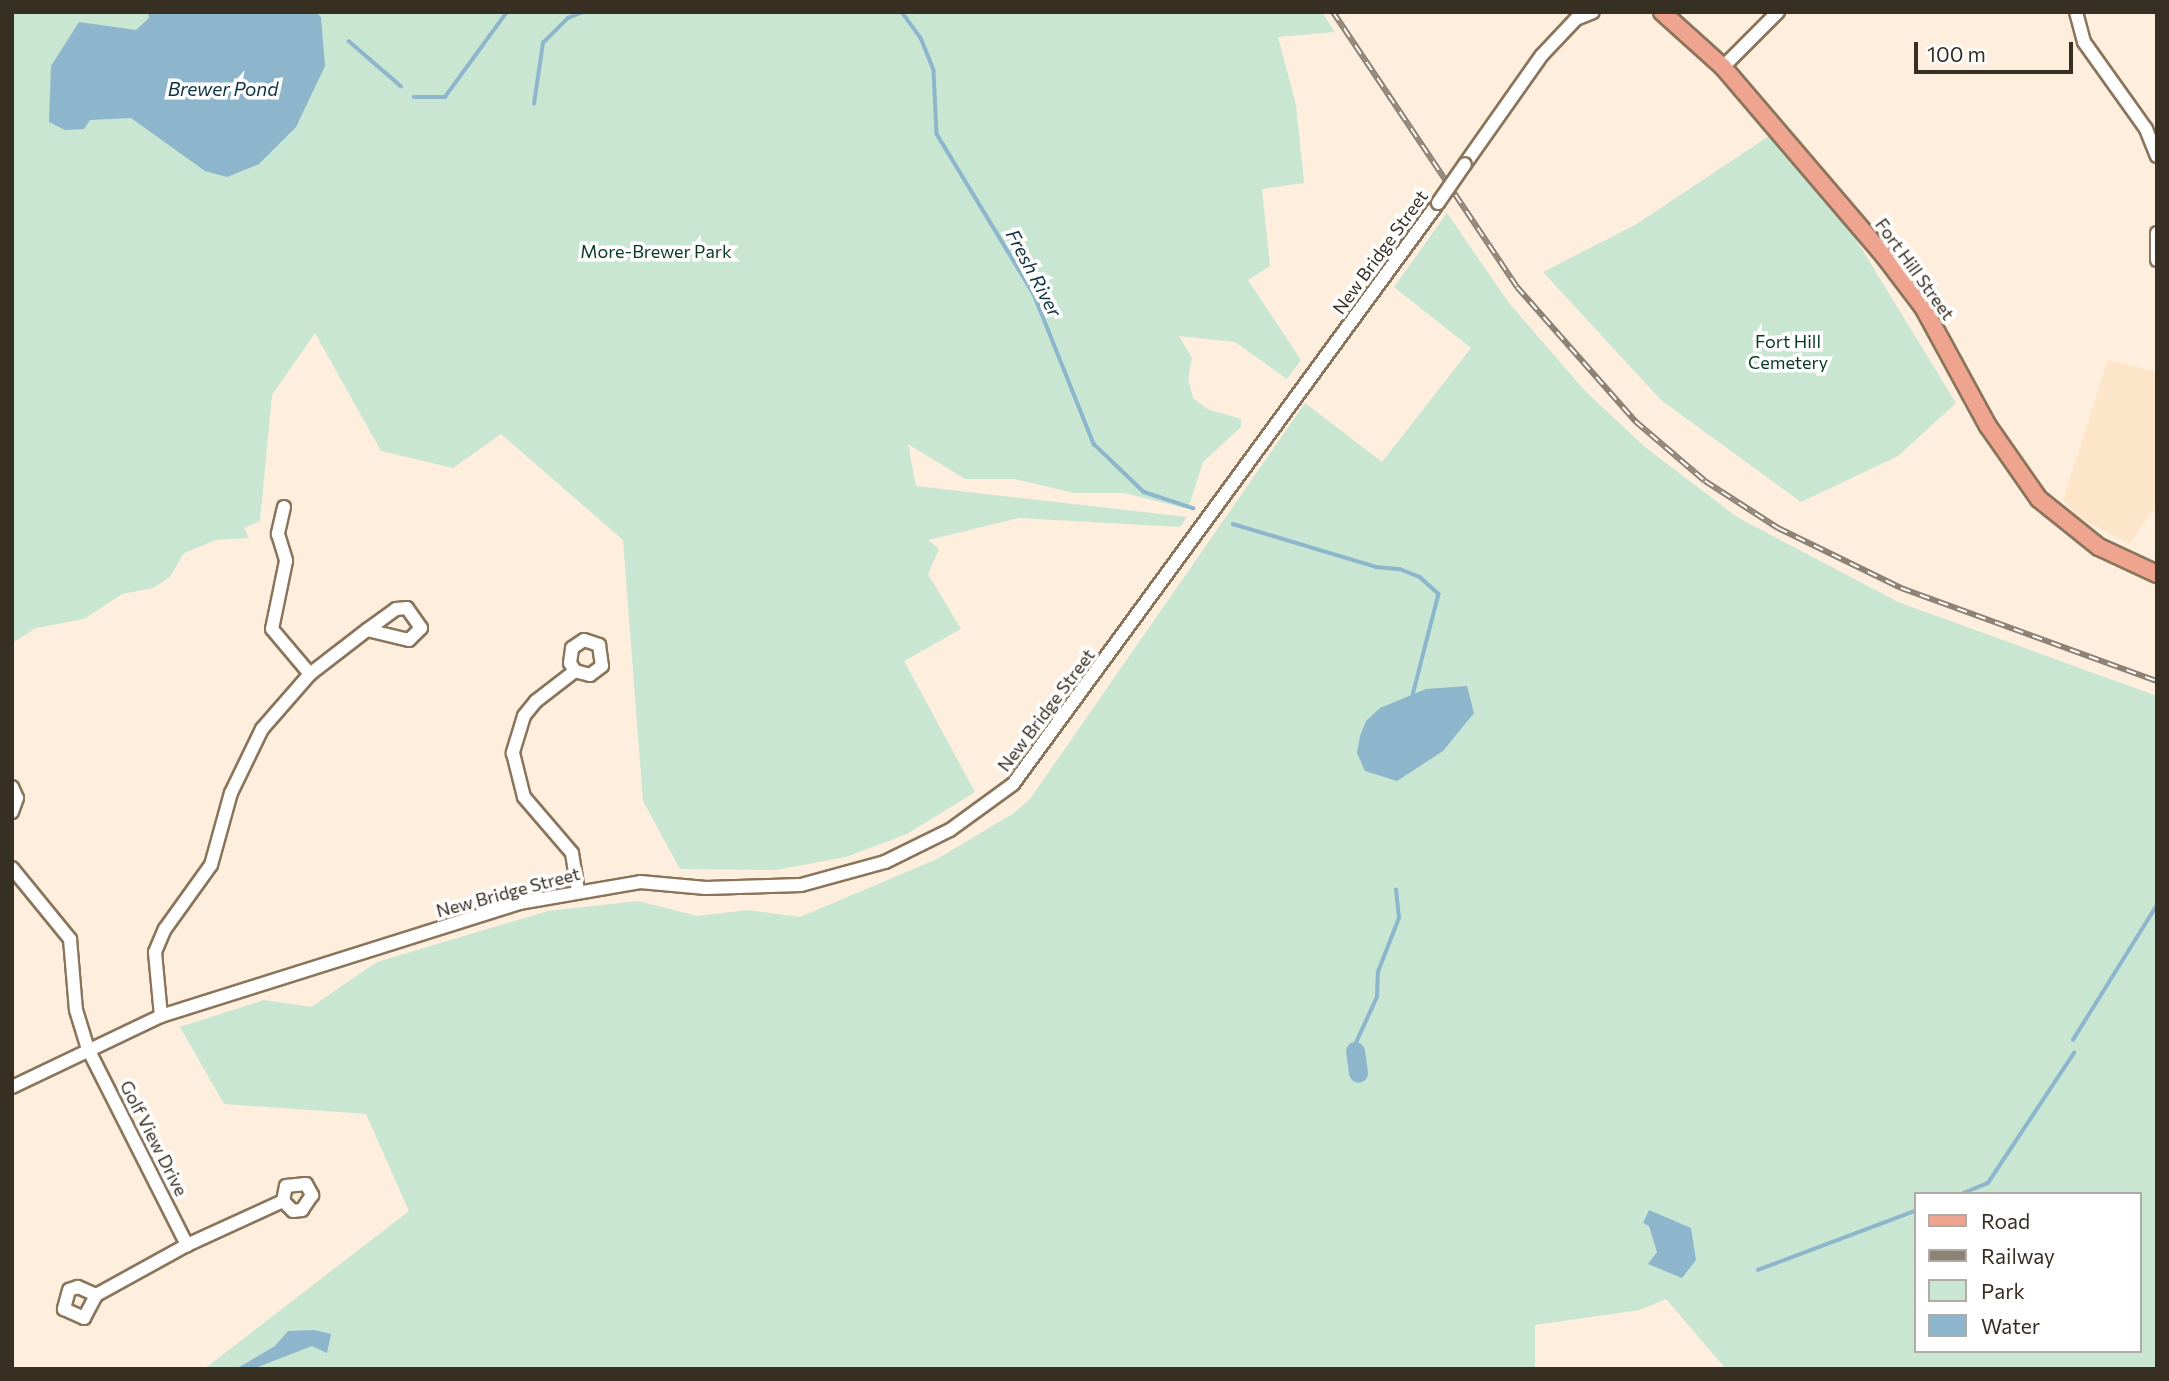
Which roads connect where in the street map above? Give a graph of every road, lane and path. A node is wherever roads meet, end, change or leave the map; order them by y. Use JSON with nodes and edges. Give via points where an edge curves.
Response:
{"nodes":[{"id":1,"x":1592,"y":12,"type":"edge"},
{"id":2,"x":1662,"y":12,"type":"edge"},
{"id":3,"x":1778,"y":12,"type":"edge"},
{"id":4,"x":2076,"y":12,"type":"edge"},
{"id":5,"x":1723,"y":67,"type":"junction"},
{"id":6,"x":2157,"y":156,"type":"edge"},
{"id":7,"x":2157,"y":233,"type":"edge"},
{"id":8,"x":2157,"y":260,"type":"edge"},
{"id":9,"x":284,"y":507,"type":"dead end"},
{"id":10,"x":2157,"y":574,"type":"edge"},
{"id":11,"x":367,"y":629,"type":"dead end"},
{"id":12,"x":575,"y":671,"type":"dead end"},
{"id":13,"x":310,"y":674,"type":"junction"},
{"id":14,"x":12,"y":787,"type":"edge"},
{"id":15,"x":12,"y":812,"type":"edge"},
{"id":16,"x":12,"y":869,"type":"edge"},
{"id":17,"x":579,"y":890,"type":"junction"},
{"id":18,"x":161,"y":1016,"type":"junction"},
{"id":19,"x":88,"y":1049,"type":"junction"},
{"id":20,"x":12,"y":1087,"type":"edge"},
{"id":21,"x":283,"y":1201,"type":"dead end"},
{"id":22,"x":187,"y":1245,"type":"junction"},
{"id":23,"x":96,"y":1295,"type":"dead end"}],
"edges":[{"from":1,"to":17,"type":"street","name":"New Bridge Street","bridge":true,"via":[[1576,19],[1542,55],[1040,749],[989,803],[898,857],[801,885],[706,888],[640,882]]},
{"from":2,"to":5,"type":"main road","name":"Fort Hill Street"},
{"from":3,"to":5,"type":"street"},
{"from":4,"to":6,"type":"street","via":[[2084,42],[2146,129]]},
{"from":5,"to":10,"type":"main road","name":"Fort Hill Street","via":[[1923,307],[2020,477],[2060,519],[2089,540]]},
{"from":7,"to":8,"type":"street"},
{"from":9,"to":13,"type":"street","via":[[278,534],[286,561],[272,629]]},
{"from":11,"to":13,"type":"street"},
{"from":12,"to":17,"type":"street","via":[[524,716],[513,753],[524,797],[572,853]]},
{"from":13,"to":18,"type":"street","via":[[248,753],[211,865],[165,929],[154,966]]},
{"from":14,"to":15,"type":"street","via":[[17,798]]},
{"from":16,"to":19,"type":"street","name":"Golf View Drive","via":[[70,939],[76,1010]]},
{"from":17,"to":18,"type":"street","name":"New Bridge Street","via":[[465,918]]},
{"from":18,"to":19,"type":"street","name":"New Bridge Street"},
{"from":19,"to":20,"type":"street","name":"New Bridge Street"},
{"from":19,"to":22,"type":"street","name":"Golf View Drive"},
{"from":21,"to":22,"type":"street"},
{"from":22,"to":23,"type":"street"}]}
